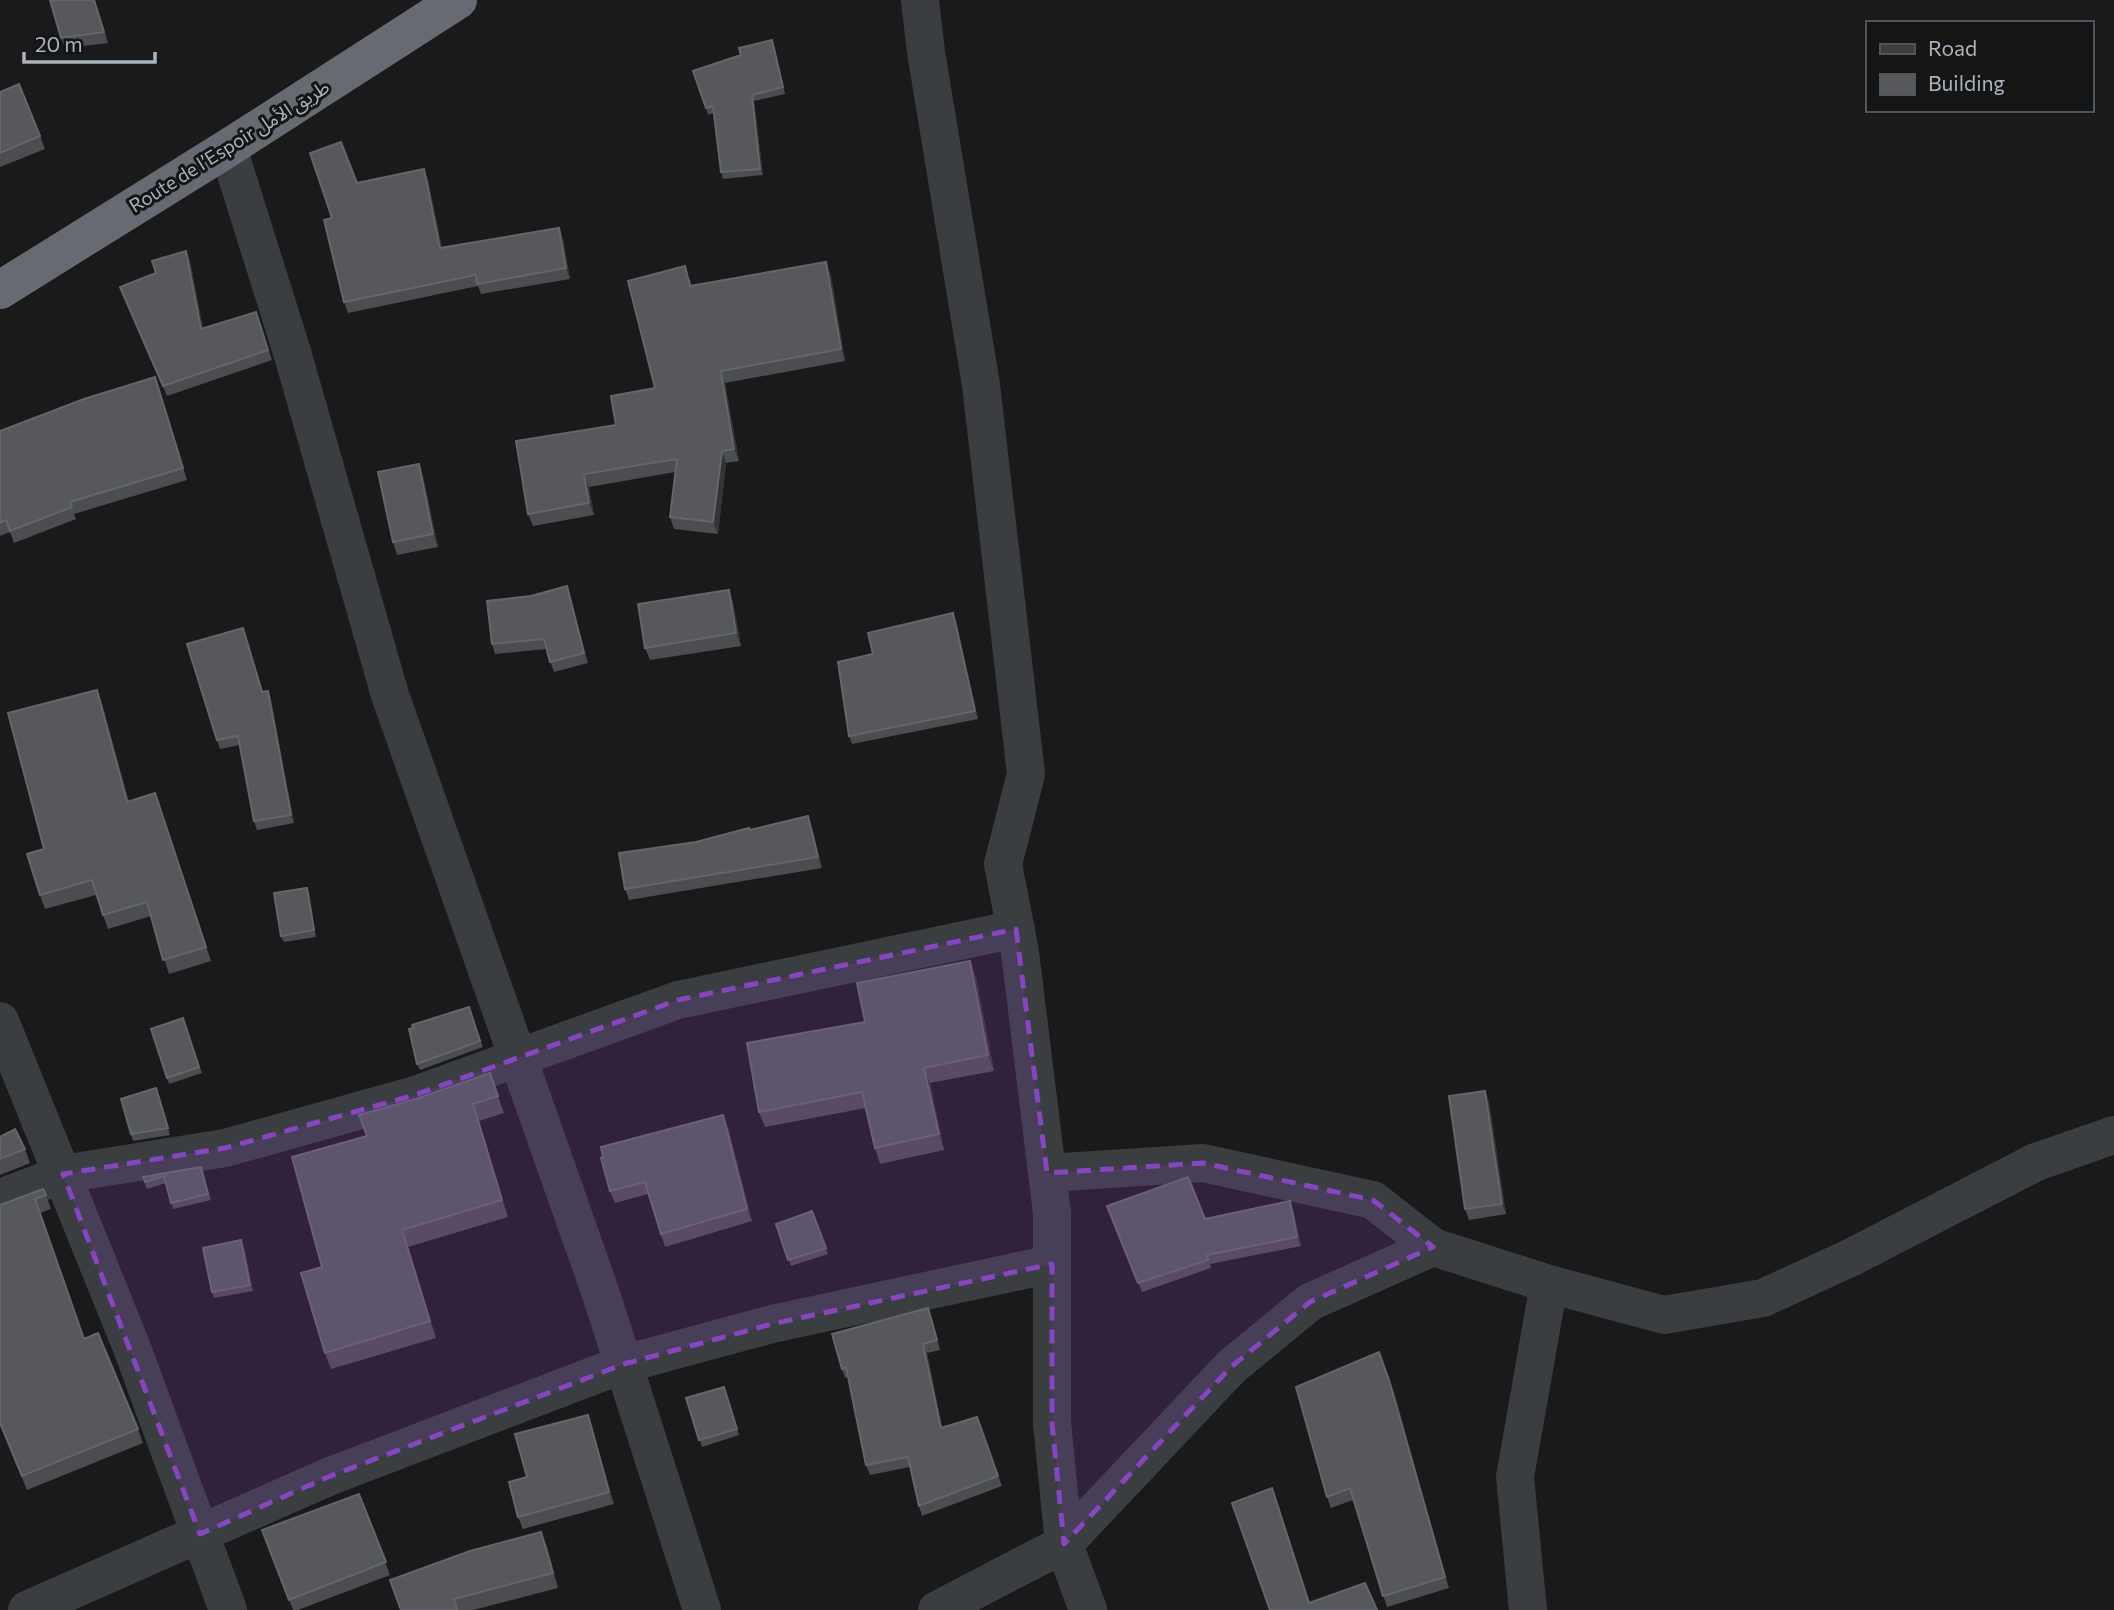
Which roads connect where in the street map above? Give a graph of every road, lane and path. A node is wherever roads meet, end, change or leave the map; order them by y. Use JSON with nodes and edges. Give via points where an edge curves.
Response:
{"nodes":[{"id":1,"x":458,"y":0,"type":"edge"},
{"id":2,"x":920,"y":0,"type":"edge"},
{"id":3,"x":228,"y":148,"type":"junction"},
{"id":4,"x":0,"y":290,"type":"edge"},
{"id":5,"x":1016,"y":929,"type":"junction"},
{"id":6,"x":0,"y":1021,"type":"edge"},
{"id":7,"x":519,"y":1059,"type":"junction"},
{"id":8,"x":2114,"y":1135,"type":"edge"},
{"id":9,"x":1047,"y":1173,"type":"junction"},
{"id":10,"x":63,"y":1174,"type":"junction"},
{"id":11,"x":0,"y":1198,"type":"edge"},
{"id":12,"x":1433,"y":1247,"type":"junction"},
{"id":13,"x":1052,"y":1264,"type":"junction"},
{"id":14,"x":1549,"y":1284,"type":"junction"},
{"id":15,"x":624,"y":1364,"type":"junction"},
{"id":16,"x":200,"y":1534,"type":"junction"},
{"id":17,"x":1063,"y":1544,"type":"junction"},
{"id":18,"x":27,"y":1610,"type":"edge"},
{"id":19,"x":228,"y":1610,"type":"edge"},
{"id":20,"x":702,"y":1610,"type":"edge"},
{"id":21,"x":937,"y":1610,"type":"edge"},
{"id":22,"x":1088,"y":1610,"type":"edge"},
{"id":23,"x":1528,"y":1610,"type":"edge"}],
"edges":[{"from":1,"to":3,"type":"highway","name":"Route de l’Espoir طريق الأمل"},
{"from":2,"to":5,"type":"street","via":[[981,385],[1026,774],[1003,864]]},
{"from":3,"to":4,"type":"highway","name":"Route de l’Espoir طريق الأمل"},
{"from":3,"to":7,"type":"street","via":[[390,695]]},
{"from":5,"to":7,"type":"street","via":[[678,1000]]},
{"from":5,"to":9,"type":"street"},
{"from":6,"to":10,"type":"street"},
{"from":7,"to":10,"type":"street","via":[[415,1095],[225,1148]]},
{"from":7,"to":15,"type":"street"},
{"from":8,"to":14,"type":"street","via":[[2036,1162],[1852,1258],[1763,1298],[1664,1315]]},
{"from":9,"to":12,"type":"street","via":[[1203,1163],[1373,1200]]},
{"from":9,"to":13,"type":"street"},
{"from":10,"to":11,"type":"street"},
{"from":10,"to":16,"type":"street"},
{"from":12,"to":14,"type":"street"},
{"from":12,"to":17,"type":"street","via":[[1310,1302],[1231,1367]]},
{"from":13,"to":15,"type":"street","via":[[772,1324]]},
{"from":13,"to":17,"type":"street","via":[[1052,1423]]},
{"from":14,"to":23,"type":"street","via":[[1515,1477]]},
{"from":15,"to":16,"type":"street","via":[[328,1477]]},
{"from":15,"to":20,"type":"street"},
{"from":16,"to":18,"type":"street"},
{"from":16,"to":19,"type":"street"},
{"from":17,"to":21,"type":"street"},
{"from":17,"to":22,"type":"street"}]}
